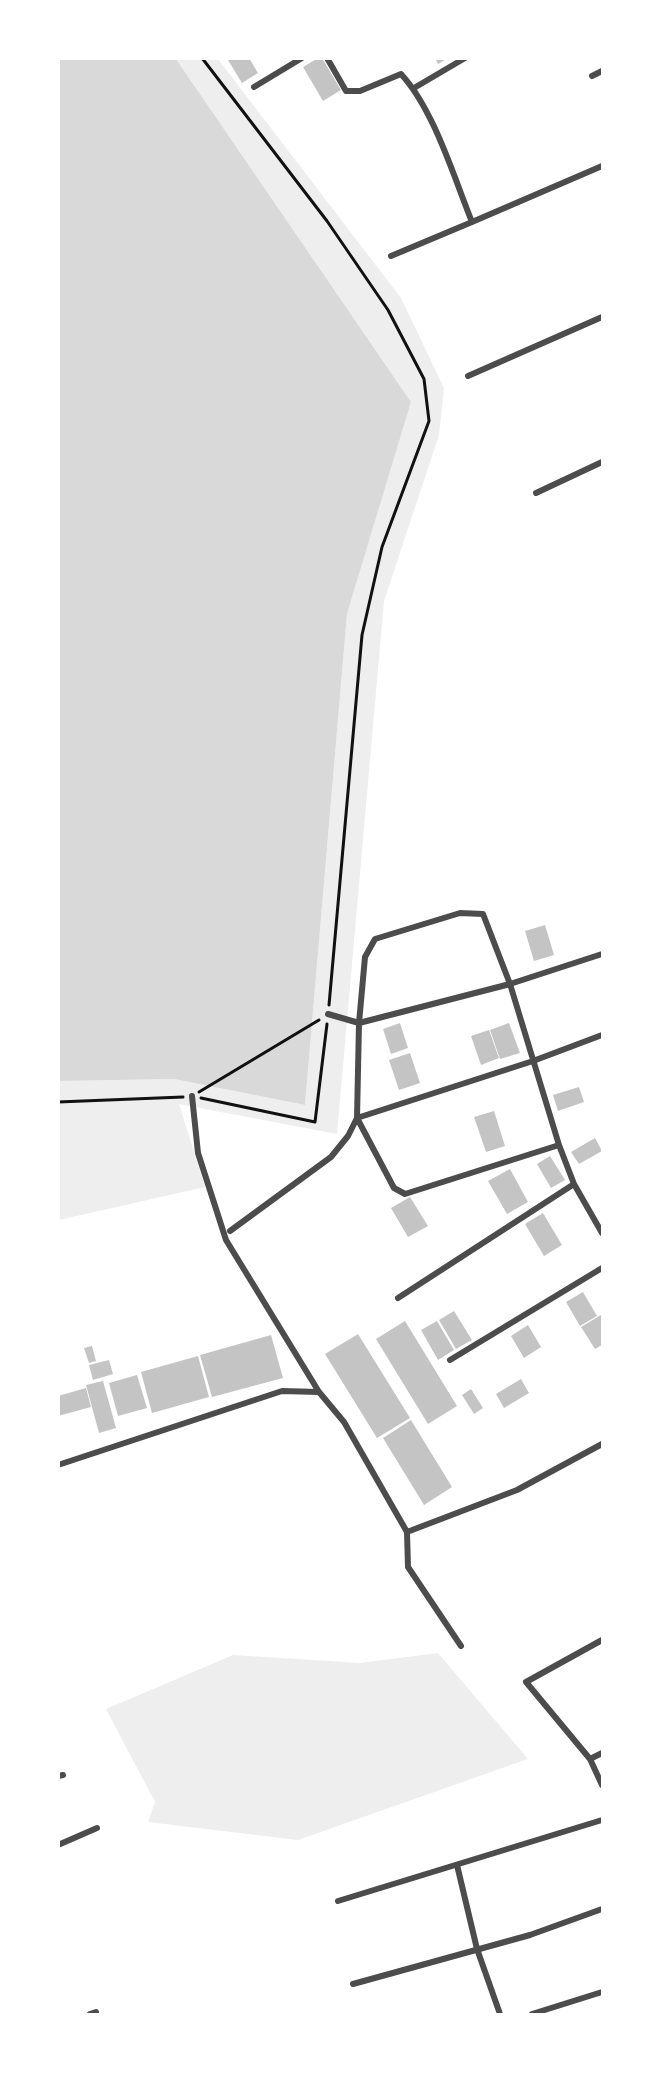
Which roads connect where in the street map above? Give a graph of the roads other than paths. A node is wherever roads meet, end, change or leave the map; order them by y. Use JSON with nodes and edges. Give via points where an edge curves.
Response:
{"nodes":[{"id":1,"x":302,"y":58,"type":"edge"},
{"id":2,"x":327,"y":58,"type":"edge"},
{"id":3,"x":465,"y":58,"type":"edge"},
{"id":4,"x":603,"y":71,"type":"edge"},
{"id":5,"x":592,"y":76,"type":"dead end"},
{"id":6,"x":254,"y":87,"type":"dead end"},
{"id":7,"x":414,"y":88,"type":"junction"},
{"id":8,"x":603,"y":166,"type":"edge"},
{"id":9,"x":472,"y":222,"type":"junction"},
{"id":10,"x":391,"y":256,"type":"dead end"},
{"id":11,"x":603,"y":317,"type":"edge"},
{"id":12,"x":468,"y":376,"type":"dead end"},
{"id":13,"x":603,"y":462,"type":"edge"},
{"id":14,"x":536,"y":493,"type":"dead end"},
{"id":15,"x":603,"y":954,"type":"edge"},
{"id":16,"x":510,"y":984,"type":"junction"},
{"id":17,"x":328,"y":1014,"type":"road end"},
{"id":18,"x":359,"y":1023,"type":"junction"},
{"id":19,"x":603,"y":1035,"type":"edge"},
{"id":20,"x":533,"y":1061,"type":"junction"},
{"id":21,"x":192,"y":1096,"type":"road end"},
{"id":22,"x":357,"y":1118,"type":"junction"},
{"id":23,"x":559,"y":1145,"type":"junction"},
{"id":24,"x":574,"y":1184,"type":"junction"},
{"id":25,"x":230,"y":1231,"type":"dead end"},
{"id":26,"x":603,"y":1233,"type":"edge"},
{"id":27,"x":603,"y":1268,"type":"edge"},
{"id":28,"x":398,"y":1298,"type":"dead end"},
{"id":29,"x":450,"y":1360,"type":"dead end"},
{"id":30,"x":319,"y":1392,"type":"junction"},
{"id":31,"x":603,"y":1444,"type":"edge"},
{"id":32,"x":58,"y":1465,"type":"edge"},
{"id":33,"x":407,"y":1532,"type":"junction"},
{"id":34,"x":603,"y":1640,"type":"edge"},
{"id":35,"x":461,"y":1646,"type":"dead end"},
{"id":36,"x":603,"y":1753,"type":"edge"},
{"id":37,"x":590,"y":1759,"type":"junction"},
{"id":38,"x":603,"y":1785,"type":"edge"},
{"id":39,"x":603,"y":1820,"type":"edge"},
{"id":40,"x":97,"y":1828,"type":"dead end"},
{"id":41,"x":58,"y":1845,"type":"edge"},
{"id":42,"x":457,"y":1865,"type":"junction"},
{"id":43,"x":338,"y":1901,"type":"dead end"},
{"id":44,"x":603,"y":1909,"type":"edge"},
{"id":45,"x":477,"y":1949,"type":"junction"},
{"id":46,"x":353,"y":1984,"type":"dead end"},
{"id":47,"x":603,"y":1992,"type":"edge"},
{"id":48,"x":500,"y":2014,"type":"edge"},
{"id":49,"x":532,"y":2014,"type":"edge"}],
"edges":[{"from":1,"to":6,"type":"street"},
{"from":2,"to":7,"type":"street","via":[[346,91],[360,91],[400,74]]},
{"from":3,"to":7,"type":"street"},
{"from":4,"to":5,"type":"street"},
{"from":7,"to":9,"type":"street"},
{"from":8,"to":9,"type":"street"},
{"from":9,"to":10,"type":"street"},
{"from":11,"to":12,"type":"street"},
{"from":13,"to":14,"type":"street"},
{"from":15,"to":16,"type":"street"},
{"from":16,"to":18,"type":"street"},
{"from":16,"to":18,"type":"street","via":[[483,914],[460,913],[375,939],[365,957]]},
{"from":16,"to":20,"type":"street"},
{"from":17,"to":18,"type":"street"},
{"from":18,"to":22,"type":"street"},
{"from":19,"to":20,"type":"street"},
{"from":20,"to":22,"type":"street"},
{"from":20,"to":23,"type":"street"},
{"from":21,"to":30,"type":"street","via":[[198,1153],[226,1240]]},
{"from":22,"to":23,"type":"street","via":[[394,1188],[405,1194]]},
{"from":22,"to":25,"type":"street","via":[[331,1157]]},
{"from":23,"to":24,"type":"street"},
{"from":24,"to":26,"type":"street"},
{"from":24,"to":28,"type":"street"},
{"from":27,"to":29,"type":"street"},
{"from":30,"to":32,"type":"street","via":[[282,1391]]},
{"from":30,"to":33,"type":"street","via":[[344,1422]]},
{"from":31,"to":33,"type":"street","via":[[517,1490]]},
{"from":33,"to":35,"type":"street","via":[[408,1567]]},
{"from":34,"to":37,"type":"street","via":[[526,1682]]},
{"from":36,"to":37,"type":"street"},
{"from":37,"to":38,"type":"street"},
{"from":39,"to":42,"type":"street"},
{"from":40,"to":41,"type":"street"},
{"from":42,"to":43,"type":"street"},
{"from":42,"to":45,"type":"street"},
{"from":44,"to":45,"type":"street"},
{"from":45,"to":46,"type":"street"},
{"from":45,"to":48,"type":"street"},
{"from":47,"to":49,"type":"street"}]}
